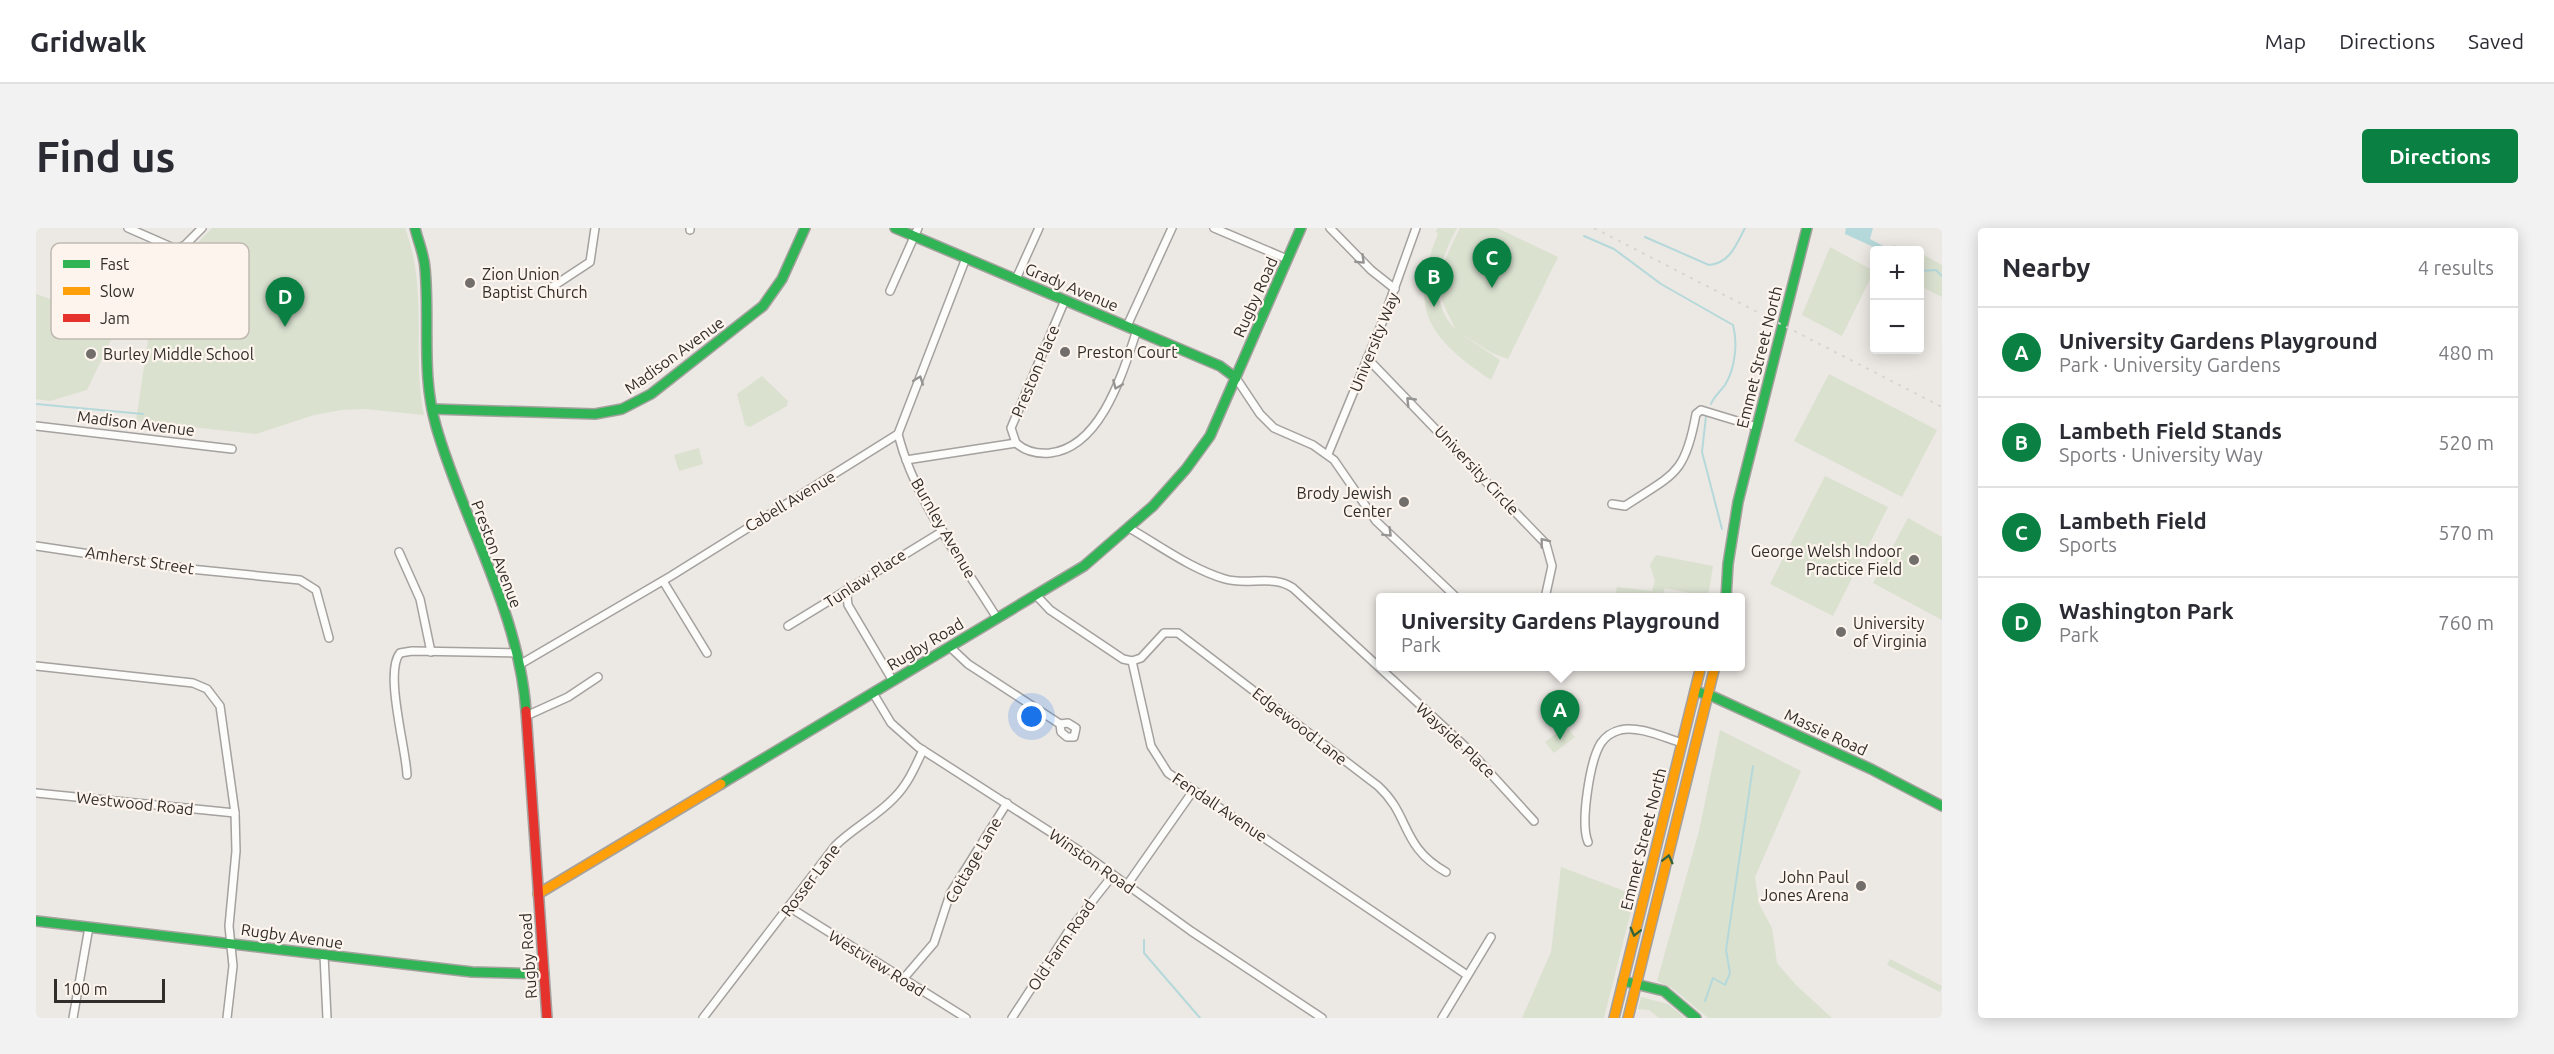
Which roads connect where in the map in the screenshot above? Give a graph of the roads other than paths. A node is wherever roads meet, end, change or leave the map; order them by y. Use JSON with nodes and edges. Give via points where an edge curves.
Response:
{"nodes":[{"id":1,"x":128,"y":228,"type":"edge"},
{"id":2,"x":202,"y":228,"type":"edge"},
{"id":3,"x":415,"y":228,"type":"edge"},
{"id":4,"x":595,"y":228,"type":"edge"},
{"id":5,"x":805,"y":228,"type":"edge"},
{"id":6,"x":895,"y":228,"type":"edge"},
{"id":7,"x":1039,"y":228,"type":"edge"},
{"id":8,"x":1172,"y":228,"type":"edge"},
{"id":9,"x":1214,"y":228,"type":"edge"},
{"id":10,"x":1301,"y":228,"type":"edge"},
{"id":11,"x":1330,"y":228,"type":"edge"},
{"id":12,"x":1416,"y":228,"type":"edge"},
{"id":13,"x":1807,"y":228,"type":"edge"},
{"id":14,"x":916,"y":232,"type":"edge"},
{"id":15,"x":162,"y":243,"type":"edge"},
{"id":16,"x":186,"y":243,"type":"edge"},
{"id":17,"x":966,"y":258,"type":"junction"},
{"id":18,"x":1287,"y":259,"type":"junction"},
{"id":19,"x":1016,"y":279,"type":"junction"},
{"id":20,"x":552,"y":287,"type":"dead end"},
{"id":21,"x":1395,"y":289,"type":"junction"},
{"id":22,"x":890,"y":291,"type":"dead end"},
{"id":23,"x":1065,"y":300,"type":"junction"},
{"id":24,"x":1127,"y":326,"type":"junction"},
{"id":25,"x":1137,"y":330,"type":"junction"},
{"id":26,"x":1367,"y":358,"type":"junction"},
{"id":27,"x":1236,"y":378,"type":"junction"},
{"id":28,"x":432,"y":409,"type":"junction"},
{"id":29,"x":36,"y":426,"type":"edge"},
{"id":30,"x":1756,"y":427,"type":"junction"},
{"id":31,"x":898,"y":434,"type":"junction"},
{"id":32,"x":1016,"y":443,"type":"junction"},
{"id":33,"x":232,"y":449,"type":"dead end"},
{"id":34,"x":1328,"y":454,"type":"junction"},
{"id":35,"x":906,"y":460,"type":"junction"},
{"id":36,"x":1612,"y":504,"type":"dead end"},
{"id":37,"x":1130,"y":528,"type":"junction"},
{"id":38,"x":943,"y":531,"type":"junction"},
{"id":39,"x":36,"y":546,"type":"edge"},
{"id":40,"x":399,"y":552,"type":"dead end"},
{"id":41,"x":1728,"y":564,"type":"junction"},
{"id":42,"x":663,"y":581,"type":"junction"},
{"id":43,"x":851,"y":587,"type":"junction"},
{"id":44,"x":1452,"y":593,"type":"edge"},
{"id":45,"x":1546,"y":593,"type":"edge"},
{"id":46,"x":1719,"y":593,"type":"edge"},
{"id":47,"x":1726,"y":593,"type":"edge"},
{"id":48,"x":1036,"y":595,"type":"junction"},
{"id":49,"x":998,"y":618,"type":"junction"},
{"id":50,"x":788,"y":626,"type":"dead end"},
{"id":51,"x":329,"y":638,"type":"dead end"},
{"id":52,"x":950,"y":647,"type":"junction"},
{"id":53,"x":431,"y":652,"type":"junction"},
{"id":54,"x":517,"y":653,"type":"junction"},
{"id":55,"x":707,"y":653,"type":"dead end"},
{"id":56,"x":1132,"y":661,"type":"junction"},
{"id":57,"x":1376,"y":664,"type":"edge"},
{"id":58,"x":519,"y":665,"type":"junction"},
{"id":59,"x":36,"y":666,"type":"edge"},
{"id":60,"x":1383,"y":671,"type":"edge"},
{"id":61,"x":1700,"y":671,"type":"edge"},
{"id":62,"x":1714,"y":671,"type":"edge"},
{"id":63,"x":598,"y":677,"type":"dead end"},
{"id":64,"x":893,"y":681,"type":"junction"},
{"id":65,"x":1695,"y":691,"type":"junction"},
{"id":66,"x":873,"y":693,"type":"junction"},
{"id":67,"x":1708,"y":695,"type":"junction"},
{"id":68,"x":526,"y":716,"type":"junction"},
{"id":69,"x":1060,"y":724,"type":"dead end"},
{"id":70,"x":1682,"y":743,"type":"junction"},
{"id":71,"x":923,"y":750,"type":"junction"},
{"id":72,"x":407,"y":775,"type":"dead end"},
{"id":73,"x":1193,"y":791,"type":"junction"},
{"id":74,"x":36,"y":793,"type":"edge"},
{"id":75,"x":1007,"y":803,"type":"junction"},
{"id":76,"x":1942,"y":806,"type":"edge"},
{"id":77,"x":235,"y":813,"type":"junction"},
{"id":78,"x":1534,"y":821,"type":"dead end"},
{"id":79,"x":1588,"y":842,"type":"dead end"},
{"id":80,"x":1446,"y":872,"type":"dead end"},
{"id":81,"x":1113,"y":875,"type":"junction"},
{"id":82,"x":1127,"y":885,"type":"junction"},
{"id":83,"x":538,"y":894,"type":"junction"},
{"id":84,"x":789,"y":907,"type":"junction"},
{"id":85,"x":36,"y":921,"type":"edge"},
{"id":86,"x":89,"y":927,"type":"junction"},
{"id":87,"x":1491,"y":938,"type":"dead end"},
{"id":88,"x":231,"y":942,"type":"junction"},
{"id":89,"x":324,"y":955,"type":"junction"},
{"id":90,"x":544,"y":974,"type":"junction"},
{"id":91,"x":1467,"y":975,"type":"junction"},
{"id":92,"x":904,"y":978,"type":"junction"},
{"id":93,"x":1623,"y":981,"type":"junction"},
{"id":94,"x":1637,"y":983,"type":"junction"},
{"id":95,"x":73,"y":1018,"type":"edge"},
{"id":96,"x":227,"y":1018,"type":"edge"},
{"id":97,"x":327,"y":1018,"type":"edge"},
{"id":98,"x":547,"y":1018,"type":"edge"},
{"id":99,"x":703,"y":1018,"type":"edge"},
{"id":100,"x":966,"y":1018,"type":"edge"},
{"id":101,"x":1012,"y":1018,"type":"edge"},
{"id":102,"x":1322,"y":1018,"type":"edge"},
{"id":103,"x":1442,"y":1018,"type":"edge"},
{"id":104,"x":1614,"y":1018,"type":"edge"},
{"id":105,"x":1628,"y":1018,"type":"edge"},
{"id":106,"x":1696,"y":1018,"type":"edge"}],
"edges":[{"from":1,"to":15,"type":"street"},
{"from":2,"to":16,"type":"street"},
{"from":3,"to":28,"type":"main road","name":"Preston Avenue","via":[[425,266]]},
{"from":4,"to":20,"type":"street","via":[[590,262]]},
{"from":5,"to":28,"type":"main road","name":"Madison Avenue","via":[[782,279],[763,306],[651,394],[622,409],[595,414]]},
{"from":6,"to":14,"type":"main road","name":"Grady Avenue"},
{"from":7,"to":19,"type":"street"},
{"from":8,"to":24,"type":"street"},
{"from":9,"to":18,"type":"street"},
{"from":10,"to":18,"type":"main road","name":"Rugby Road"},
{"from":11,"to":21,"type":"street","one_way":true},
{"from":12,"to":21,"type":"street","name":"University Way"},
{"from":13,"to":30,"type":"main road","name":"Emmet Street North"},
{"from":14,"to":17,"type":"main road","name":"Grady Avenue"},
{"from":14,"to":22,"type":"street"},
{"from":17,"to":19,"type":"main road","name":"Grady Avenue"},
{"from":31,"to":17,"type":"street","one_way":true},
{"from":18,"to":27,"type":"main road","name":"Rugby Road"},
{"from":19,"to":23,"type":"main road","name":"Grady Avenue"},
{"from":21,"to":26,"type":"street","name":"University Way"},
{"from":23,"to":24,"type":"main road","name":"Grady Avenue"},
{"from":23,"to":32,"type":"street","name":"Preston Place","via":[[1012,424]]},
{"from":24,"to":25,"type":"main road","name":"Grady Avenue"},
{"from":25,"to":27,"type":"main road","name":"Grady Avenue","via":[[1220,366]]},
{"from":25,"to":32,"type":"street","one_way":true,"via":[[1111,399],[1083,435],[1062,450],[1046,453]]},
{"from":26,"to":34,"type":"street","name":"University Way"},
{"from":45,"to":26,"type":"street","name":"University Circle","one_way":true,"via":[[1552,566],[1546,544]]},
{"from":27,"to":34,"type":"street","via":[[1274,429]]},
{"from":27,"to":37,"type":"main road","name":"Rugby Road","via":[[1203,448]]},
{"from":28,"to":54,"type":"main road","name":"Preston Avenue","via":[[453,479]]},
{"from":29,"to":33,"type":"street","name":"Madison Avenue"},
{"from":30,"to":36,"type":"street","via":[[1701,410],[1696,414],[1685,459],[1674,474],[1625,506]]},
{"from":30,"to":41,"type":"main road","name":"Emmet Street North"},
{"from":31,"to":35,"type":"street","name":"Burnley Avenue"},
{"from":31,"to":42,"type":"street","name":"Cabell Avenue"},
{"from":32,"to":35,"type":"street"},
{"from":34,"to":44,"type":"street","one_way":true,"via":[[1342,468],[1376,521]]},
{"from":35,"to":38,"type":"street","name":"Burnley Avenue"},
{"from":37,"to":48,"type":"main road","name":"Rugby Road","via":[[1101,555]]},
{"from":37,"to":57,"type":"street","name":"Wayside Place","via":[[1225,579],[1272,580],[1293,588]]},
{"from":38,"to":43,"type":"street","name":"Tunlaw Place"},
{"from":38,"to":49,"type":"street","name":"Burnley Avenue"},
{"from":39,"to":51,"type":"street","name":"Amherst Street","via":[[300,580],[316,590]]},
{"from":40,"to":53,"type":"street","via":[[420,599]]},
{"from":41,"to":46,"type":"main road","name":"Emmet Street North"},
{"from":41,"to":47,"type":"main road","name":"Emmet Street North"},
{"from":42,"to":55,"type":"street"},
{"from":42,"to":58,"type":"street","name":"Cabell Avenue"},
{"from":43,"to":50,"type":"street","name":"Tunlaw Place"},
{"from":43,"to":64,"type":"street","via":[[848,605]]},
{"from":48,"to":49,"type":"main road","name":"Rugby Road"},
{"from":48,"to":56,"type":"street","via":[[1050,610],[1123,659]]},
{"from":49,"to":52,"type":"main road","name":"Rugby Road"},
{"from":52,"to":64,"type":"main road","name":"Rugby Road"},
{"from":52,"to":69,"type":"street","via":[[968,664]]},
{"from":53,"to":54,"type":"street"},
{"from":53,"to":72,"type":"street","via":[[400,653],[395,664]]},
{"from":54,"to":58,"type":"main road","name":"Preston Avenue"},
{"from":56,"to":73,"type":"street","name":"Fendall Avenue","via":[[1155,755],[1168,772]]},
{"from":56,"to":80,"type":"street","name":"Edgewood Lane","via":[[1141,658],[1164,633],[1178,633],[1378,786],[1393,802],[1414,846],[1426,860]]},
{"from":58,"to":68,"type":"main road","name":"Preston Avenue"},
{"from":59,"to":77,"type":"street","via":[[201,685],[218,701]]},
{"from":60,"to":78,"type":"street","name":"Wayside Place","via":[[1469,750]]},
{"from":61,"to":65,"type":"main road","name":"Emmet Street North"},
{"from":62,"to":67,"type":"main road","name":"Emmet Street North"},
{"from":63,"to":68,"type":"street","via":[[568,697]]},
{"from":64,"to":66,"type":"main road","name":"Rugby Road"},
{"from":65,"to":67,"type":"main road","name":"Massie Road"},
{"from":65,"to":70,"type":"main road","name":"Emmet Street North"},
{"from":66,"to":71,"type":"street","name":"Winston Road","via":[[891,723]]},
{"from":66,"to":83,"type":"main road","name":"Rugby Road"},
{"from":67,"to":76,"type":"main road","name":"Massie Road"},
{"from":94,"to":67,"type":"main road","name":"Emmet Street North","one_way":true},
{"from":68,"to":83,"type":"main road","name":"Preston Avenue"},
{"from":70,"to":79,"type":"street","via":[[1631,729],[1618,730],[1605,738],[1598,749],[1588,795]]},
{"from":70,"to":93,"type":"main road","name":"Emmet Street North","one_way":true},
{"from":71,"to":75,"type":"street","name":"Winston Road"},
{"from":71,"to":84,"type":"street","name":"Rosser Lane","via":[[896,797],[835,846]]},
{"from":73,"to":82,"type":"street"},
{"from":73,"to":91,"type":"street","name":"Fendall Avenue"},
{"from":74,"to":77,"type":"street","name":"Westwood Road"},
{"from":75,"to":81,"type":"street","name":"Winston Road"},
{"from":75,"to":92,"type":"street","name":"Cottage Lane","via":[[950,894],[934,943]]},
{"from":77,"to":88,"type":"street"},
{"from":81,"to":82,"type":"street","name":"Winston Road"},
{"from":81,"to":101,"type":"street","name":"Old Farm Road","via":[[1068,932]]},
{"from":82,"to":102,"type":"street","name":"Winston Road"},
{"from":83,"to":90,"type":"main road","name":"Rugby Road"},
{"from":84,"to":92,"type":"street","name":"Westview Road"},
{"from":84,"to":99,"type":"street","name":"Rosser Lane"},
{"from":85,"to":86,"type":"main road","name":"Rugby Avenue"},
{"from":86,"to":88,"type":"main road","name":"Rugby Avenue"},
{"from":86,"to":95,"type":"street"},
{"from":87,"to":91,"type":"street"},
{"from":88,"to":89,"type":"main road","name":"Rugby Avenue"},
{"from":88,"to":96,"type":"street","via":[[233,966]]},
{"from":89,"to":90,"type":"main road","name":"Rugby Avenue","via":[[472,972]]},
{"from":89,"to":97,"type":"street"},
{"from":90,"to":98,"type":"main road","name":"Rugby Road"},
{"from":91,"to":103,"type":"street"},
{"from":92,"to":100,"type":"street","name":"Westview Road"},
{"from":93,"to":94,"type":"main road"},
{"from":93,"to":104,"type":"main road","name":"Emmet Street North"},
{"from":94,"to":105,"type":"main road","name":"Emmet Street North"},
{"from":94,"to":106,"type":"main road","via":[[1664,991]]}]}
